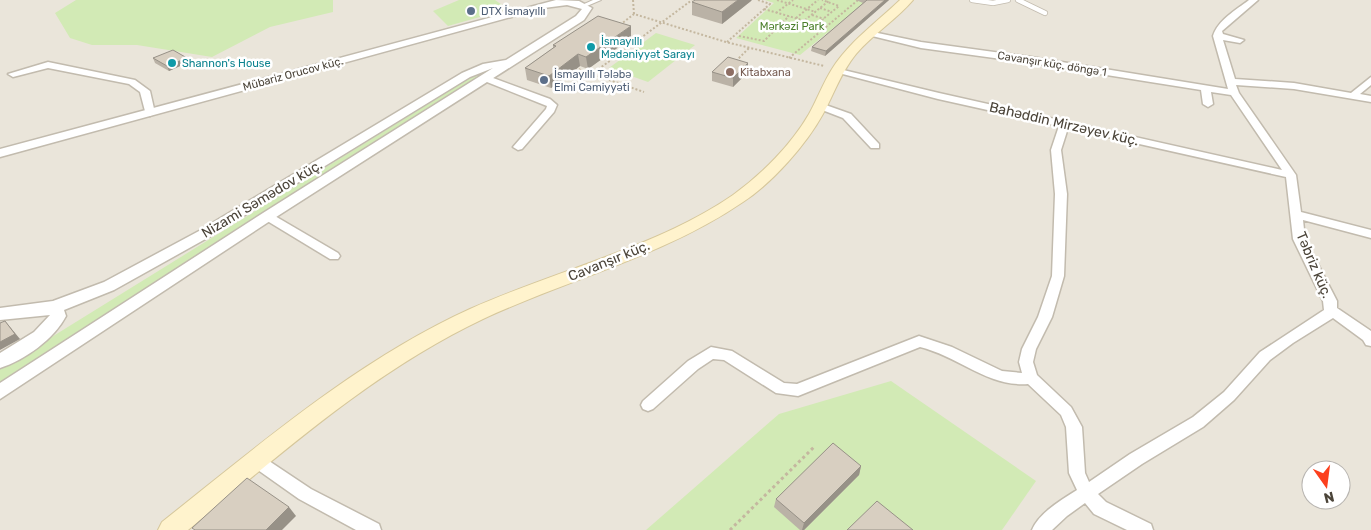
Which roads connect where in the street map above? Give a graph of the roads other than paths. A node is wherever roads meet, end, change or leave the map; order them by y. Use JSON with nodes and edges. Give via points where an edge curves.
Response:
{"nodes":[{"id":1,"x":598,"y":0,"type":"edge"},
{"id":2,"x":907,"y":0,"type":"edge"},
{"id":3,"x":972,"y":0,"type":"edge"},
{"id":4,"x":1008,"y":0,"type":"edge"},
{"id":5,"x":1018,"y":0,"type":"edge"},
{"id":6,"x":1254,"y":0,"type":"edge"},
{"id":7,"x":585,"y":5,"type":"junction"},
{"id":8,"x":1044,"y":13,"type":"dead end"},
{"id":9,"x":871,"y":32,"type":"junction"},
{"id":10,"x":1217,"y":36,"type":"junction"},
{"id":11,"x":1240,"y":40,"type":"dead end"},
{"id":12,"x":515,"y":61,"type":"junction"},
{"id":13,"x":838,"y":70,"type":"junction"},
{"id":14,"x":13,"y":74,"type":"dead end"},
{"id":15,"x":485,"y":78,"type":"junction"},
{"id":16,"x":1371,"y":80,"type":"edge"},
{"id":17,"x":1233,"y":87,"type":"junction"},
{"id":18,"x":1205,"y":88,"type":"junction"},
{"id":19,"x":1354,"y":95,"type":"junction"},
{"id":20,"x":1371,"y":99,"type":"edge"},
{"id":21,"x":1208,"y":104,"type":"dead end"},
{"id":22,"x":820,"y":106,"type":"junction"},
{"id":23,"x":150,"y":113,"type":"junction"},
{"id":24,"x":1065,"y":124,"type":"junction"},
{"id":25,"x":875,"y":146,"type":"dead end"},
{"id":26,"x":518,"y":147,"type":"dead end"},
{"id":27,"x":0,"y":153,"type":"edge"},
{"id":28,"x":1291,"y":175,"type":"junction"},
{"id":29,"x":1297,"y":215,"type":"junction"},
{"id":30,"x":268,"y":216,"type":"junction"},
{"id":31,"x":1371,"y":234,"type":"edge"},
{"id":32,"x":334,"y":256,"type":"dead end"},
{"id":33,"x":55,"y":307,"type":"junction"},
{"id":34,"x":1331,"y":310,"type":"junction"},
{"id":35,"x":0,"y":314,"type":"edge"},
{"id":36,"x":1371,"y":341,"type":"edge"},
{"id":37,"x":0,"y":360,"type":"edge"},
{"id":38,"x":1031,"y":378,"type":"junction"},
{"id":39,"x":0,"y":392,"type":"edge"},
{"id":40,"x":648,"y":405,"type":"dead end"},
{"id":41,"x":257,"y":460,"type":"junction"},
{"id":42,"x":1086,"y":493,"type":"junction"},
{"id":43,"x":170,"y":530,"type":"edge"},
{"id":44,"x":373,"y":530,"type":"edge"},
{"id":45,"x":1040,"y":530,"type":"edge"},
{"id":46,"x":1145,"y":530,"type":"edge"}],
"edges":[{"from":1,"to":7,"type":"street"},
{"from":2,"to":9,"type":"main road","name":"Cavanşır küç."},
{"from":3,"to":4,"type":"lane","via":[[992,3]]},
{"from":5,"to":8,"type":"lane"},
{"from":6,"to":10,"type":"street","via":[[1222,26]]},
{"from":7,"to":12,"type":"street","via":[[585,12],[580,18]]},
{"from":7,"to":23,"type":"street","name":"Mübariz Orucov küç.","via":[[574,0],[543,5]]},
{"from":9,"to":13,"type":"main road","name":"Cavanşır küç."},
{"from":9,"to":18,"type":"street","name":"Cavanşır küç. döngə 1","via":[[921,45]]},
{"from":10,"to":11,"type":"street"},
{"from":10,"to":17,"type":"street","name":"Təbriz küç."},
{"from":12,"to":15,"type":"street"},
{"from":12,"to":33,"type":"street","name":"Nizami Səmədov küç.","via":[[487,66],[466,75],[204,234],[109,286]]},
{"from":13,"to":22,"type":"main road","name":"Cavanşır küç."},
{"from":13,"to":24,"type":"street","name":"Bahəddin Mirzəyev küç."},
{"from":14,"to":23,"type":"street","via":[[48,65],[132,82],[145,90]]},
{"from":15,"to":26,"type":"street","via":[[552,105]]},
{"from":15,"to":30,"type":"street"},
{"from":16,"to":19,"type":"street"},
{"from":17,"to":18,"type":"street","name":"Cavanşır küç. döngə 1"},
{"from":17,"to":19,"type":"street","name":"Cavanşır küç. döngə 1","via":[[1294,86]]},
{"from":17,"to":28,"type":"street","name":"Təbriz küç."},
{"from":18,"to":21,"type":"street"},
{"from":19,"to":20,"type":"street","name":"Cavanşır küç. döngə 1"},
{"from":22,"to":25,"type":"street","via":[[847,116]]},
{"from":22,"to":41,"type":"main road","name":"Cavanşır küç.","via":[[787,155],[719,211],[660,240],[510,300],[438,334],[353,386]]},
{"from":23,"to":27,"type":"street","name":"Mübariz Orucov küç."},
{"from":24,"to":28,"type":"street","name":"Bahəddin Mirzəyev küç."},
{"from":24,"to":38,"type":"street","via":[[1056,150],[1062,194],[1058,276],[1045,317],[1029,349],[1026,362]]},
{"from":28,"to":29,"type":"street","name":"Təbriz küç."},
{"from":29,"to":31,"type":"street"},
{"from":29,"to":34,"type":"street","name":"Təbriz küç.","via":[[1299,239],[1330,301]]},
{"from":30,"to":32,"type":"street"},
{"from":30,"to":39,"type":"street"},
{"from":33,"to":35,"type":"street","name":"Nizami Səmədov küç."},
{"from":33,"to":37,"type":"street","via":[[58,316],[54,324]]},
{"from":34,"to":36,"type":"street"},
{"from":34,"to":42,"type":"street","name":"Təbriz küç.","via":[[1328,316],[1265,356],[1228,396],[1198,422]]},
{"from":38,"to":40,"type":"street","via":[[1017,381],[992,374],[931,343],[919,341],[798,390],[781,389],[728,355],[711,353]]},
{"from":38,"to":42,"type":"street","via":[[1066,411],[1074,427],[1077,473]]},
{"from":41,"to":43,"type":"main road","name":"Cavanşır küç."},
{"from":41,"to":44,"type":"street","via":[[305,494]]},
{"from":42,"to":45,"type":"street","name":"Təbriz küç."},
{"from":42,"to":46,"type":"street","via":[[1100,508]]}]}
